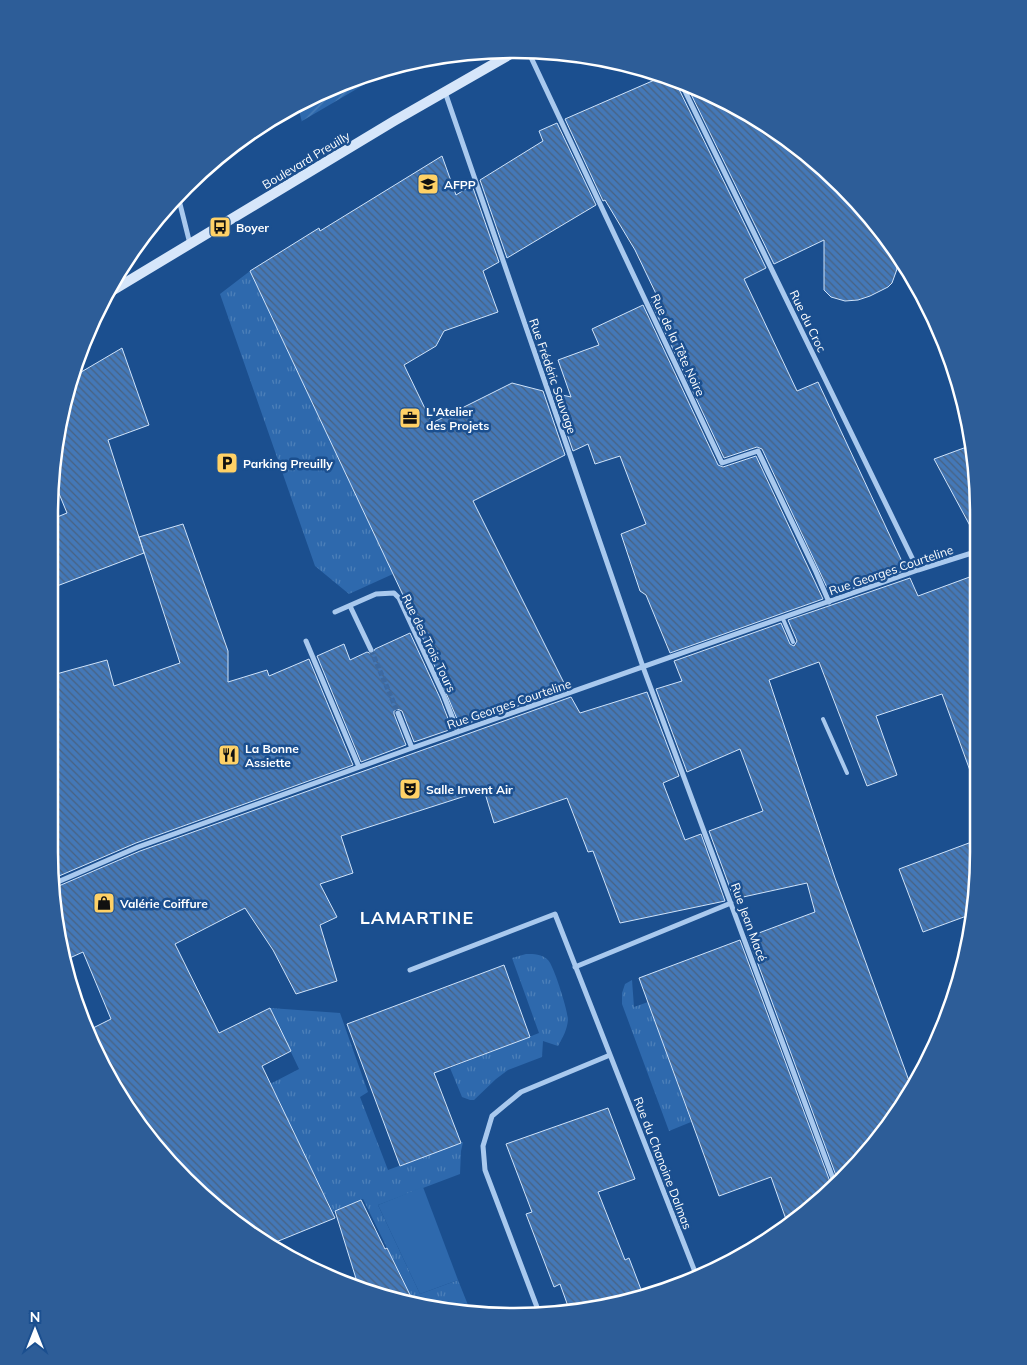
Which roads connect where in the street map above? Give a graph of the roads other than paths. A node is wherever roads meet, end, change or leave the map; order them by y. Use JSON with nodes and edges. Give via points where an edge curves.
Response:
{"nodes":[{"id":1,"x":504,"y":58,"type":"edge"},
{"id":2,"x":531,"y":58,"type":"edge"},
{"id":3,"x":685,"y":91,"type":"edge"},
{"id":4,"x":445,"y":92,"type":"junction"},
{"id":5,"x":180,"y":203,"type":"edge"},
{"id":6,"x":190,"y":245,"type":"junction"},
{"id":7,"x":118,"y":287,"type":"edge"},
{"id":8,"x":970,"y":554,"type":"edge"},
{"id":9,"x":918,"y":570,"type":"junction"},
{"id":10,"x":829,"y":602,"type":"junction"},
{"id":11,"x":350,"y":606,"type":"junction"},
{"id":12,"x":336,"y":612,"type":"dead end"},
{"id":13,"x":783,"y":619,"type":"junction"},
{"id":14,"x":306,"y":642,"type":"dead end"},
{"id":15,"x":793,"y":642,"type":"dead end"},
{"id":16,"x":371,"y":650,"type":"tunnel mouth"},
{"id":17,"x":643,"y":667,"type":"junction"},
{"id":18,"x":398,"y":713,"type":"tunnel mouth"},
{"id":19,"x":823,"y":719,"type":"dead end"},
{"id":20,"x":458,"y":732,"type":"junction"},
{"id":21,"x":412,"y":748,"type":"junction"},
{"id":22,"x":359,"y":767,"type":"junction"},
{"id":23,"x":848,"y":773,"type":"dead end"},
{"id":24,"x":58,"y":882,"type":"edge"},
{"id":25,"x":731,"y":903,"type":"junction"},
{"id":26,"x":575,"y":967,"type":"junction"},
{"id":27,"x":410,"y":970,"type":"dead end"},
{"id":28,"x":610,"y":1055,"type":"junction"},
{"id":29,"x":832,"y":1177,"type":"edge"},
{"id":30,"x":695,"y":1270,"type":"edge"},
{"id":31,"x":537,"y":1307,"type":"edge"}],
"edges":[{"from":1,"to":4,"type":"street","name":"Boulevard Preuilly"},
{"from":2,"to":10,"type":"street","name":"Rue de la Tête Noire","via":[[722,463],[758,452]]},
{"from":3,"to":9,"type":"street","name":"Rue du Croc"},
{"from":4,"to":6,"type":"street","name":"Boulevard Preuilly"},
{"from":4,"to":17,"type":"street","name":"Rue Frédéric Sauvage"},
{"from":5,"to":6,"type":"street"},
{"from":6,"to":7,"type":"street","name":"Boulevard Preuilly"},
{"from":8,"to":9,"type":"street","name":"Rue Georges Courteline"},
{"from":9,"to":10,"type":"street","name":"Rue Georges Courteline"},
{"from":10,"to":13,"type":"street","name":"Rue Georges Courteline"},
{"from":11,"to":12,"type":"street","name":"Rue des Trois Tours"},
{"from":11,"to":16,"type":"street"},
{"from":11,"to":20,"type":"street","name":"Rue des Trois Tours","via":[[376,594],[394,594],[399,598]]},
{"from":13,"to":15,"type":"lane"},
{"from":13,"to":17,"type":"street","name":"Rue Georges Courteline"},
{"from":14,"to":22,"type":"street"},
{"from":17,"to":20,"type":"street","name":"Rue Georges Courteline"},
{"from":17,"to":25,"type":"street","name":"Rue Jean Macé"},
{"from":18,"to":21,"type":"street"},
{"from":19,"to":23,"type":"lane"},
{"from":20,"to":21,"type":"street","name":"Rue Georges Courteline"},
{"from":21,"to":22,"type":"street","name":"Rue Georges Courteline"},
{"from":22,"to":24,"type":"street","name":"Rue Georges Courteline","via":[[138,847]]},
{"from":25,"to":26,"type":"street"},
{"from":25,"to":29,"type":"street","name":"Rue Jean Macé"},
{"from":26,"to":27,"type":"street","name":"Rue du Chanoine Dalmas","via":[[555,914]]},
{"from":26,"to":28,"type":"street","name":"Rue du Chanoine Dalmas"},
{"from":28,"to":30,"type":"street","name":"Rue du Chanoine Dalmas"},
{"from":28,"to":31,"type":"street","via":[[521,1092],[492,1116],[483,1146],[484,1170]]}]}
